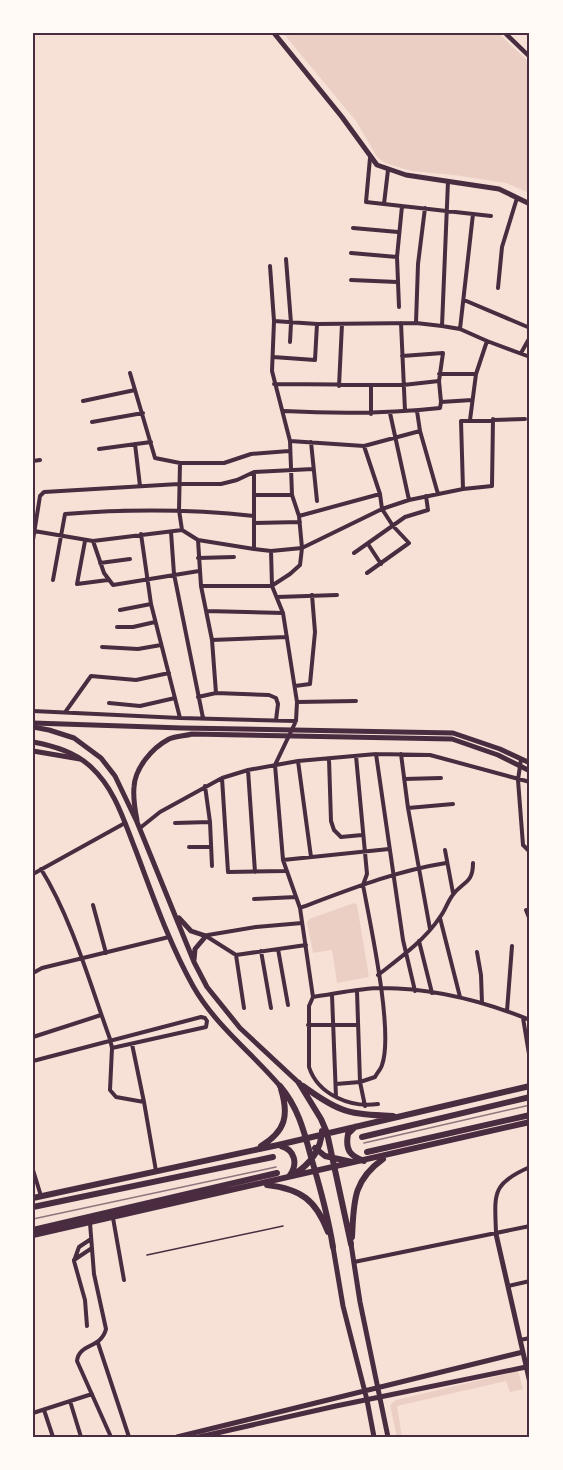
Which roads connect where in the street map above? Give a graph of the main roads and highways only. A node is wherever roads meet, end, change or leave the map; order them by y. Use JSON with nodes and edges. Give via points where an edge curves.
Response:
{"nodes":[{"id":1,"x":274,"y":33,"type":"edge"},
{"id":2,"x":530,"y":204,"type":"edge"},
{"id":3,"x":33,"y":725,"type":"edge"},
{"id":4,"x":33,"y":742,"type":"edge"},
{"id":5,"x":33,"y":751,"type":"edge"},
{"id":6,"x":82,"y":759,"type":"junction"},
{"id":7,"x":520,"y":762,"type":"junction"},
{"id":8,"x":530,"y":763,"type":"edge"},
{"id":9,"x":530,"y":771,"type":"edge"},
{"id":10,"x":138,"y":825,"type":"junction"},
{"id":11,"x":174,"y":911,"type":"junction"},
{"id":12,"x":194,"y":962,"type":"junction"},
{"id":13,"x":299,"y":1083,"type":"junction"},
{"id":14,"x":280,"y":1086,"type":"junction"},
{"id":15,"x":530,"y":1086,"type":"edge"},
{"id":16,"x":530,"y":1097,"type":"edge"},
{"id":17,"x":530,"y":1115,"type":"edge"},
{"id":18,"x":403,"y":1116,"type":"junction"},
{"id":19,"x":530,"y":1122,"type":"edge"},
{"id":20,"x":355,"y":1127,"type":"junction"},
{"id":21,"x":324,"y":1133,"type":"junction"},
{"id":22,"x":307,"y":1137,"type":"junction"},
{"id":23,"x":362,"y":1137,"type":"dead end"},
{"id":24,"x":278,"y":1145,"type":"junction"},
{"id":25,"x":255,"y":1150,"type":"junction"},
{"id":26,"x":317,"y":1150,"type":"junction"},
{"id":27,"x":367,"y":1152,"type":"dead end"},
{"id":28,"x":386,"y":1156,"type":"junction"},
{"id":29,"x":273,"y":1157,"type":"dead end"},
{"id":30,"x":312,"y":1159,"type":"junction"},
{"id":31,"x":334,"y":1159,"type":"junction"},
{"id":32,"x":365,"y":1161,"type":"junction"},
{"id":33,"x":335,"y":1168,"type":"junction"},
{"id":34,"x":317,"y":1172,"type":"junction"},
{"id":35,"x":277,"y":1173,"type":"dead end"},
{"id":36,"x":264,"y":1184,"type":"junction"},
{"id":37,"x":33,"y":1198,"type":"edge"},
{"id":38,"x":33,"y":1208,"type":"edge"},
{"id":39,"x":33,"y":1230,"type":"edge"},
{"id":40,"x":496,"y":1234,"type":"road end"},
{"id":41,"x":33,"y":1236,"type":"edge"},
{"id":42,"x":351,"y":1244,"type":"junction"},
{"id":43,"x":333,"y":1247,"type":"junction"},
{"id":44,"x":523,"y":1352,"type":"junction"},
{"id":45,"x":526,"y":1367,"type":"junction"},
{"id":46,"x":530,"y":1383,"type":"edge"},
{"id":47,"x":378,"y":1388,"type":"junction"},
{"id":48,"x":365,"y":1391,"type":"junction"},
{"id":49,"x":380,"y":1397,"type":"junction"},
{"id":50,"x":367,"y":1400,"type":"junction"},
{"id":51,"x":177,"y":1437,"type":"edge"},
{"id":52,"x":199,"y":1437,"type":"edge"},
{"id":53,"x":374,"y":1437,"type":"edge"},
{"id":54,"x":388,"y":1437,"type":"edge"}],
"edges":[{"from":1,"to":2,"type":"main road","via":[[377,165],[406,175],[499,189]]},
{"from":3,"to":7,"type":"main road","via":[[453,733],[489,745]]},
{"from":3,"to":10,"type":"main road","via":[[74,738],[100,758],[115,776]]},
{"from":4,"to":6,"type":"main road"},
{"from":5,"to":6,"type":"main road"},
{"from":6,"to":14,"type":"main road","via":[[107,785],[169,937],[195,989],[219,1023]]},
{"from":7,"to":8,"type":"main road"},
{"from":7,"to":9,"type":"main road"},
{"from":7,"to":10,"type":"main road","via":[[452,739],[192,734],[170,739],[142,764],[133,789]]},
{"from":10,"to":11,"type":"main road"},
{"from":11,"to":12,"type":"main road"},
{"from":11,"to":12,"type":"main road","via":[[185,926],[206,936],[195,949]]},
{"from":12,"to":13,"type":"main road","via":[[207,987],[240,1028]]},
{"from":13,"to":18,"type":"highway","via":[[325,1102],[356,1115]]},
{"from":13,"to":21,"type":"highway","via":[[321,1119]]},
{"from":14,"to":22,"type":"highway"},
{"from":14,"to":25,"type":"highway","via":[[286,1106],[283,1123],[270,1141]]},
{"from":15,"to":18,"type":"highway"},
{"from":16,"to":23,"type":"highway"},
{"from":17,"to":27,"type":"highway"},
{"from":18,"to":20,"type":"highway"},
{"from":19,"to":28,"type":"highway"},
{"from":20,"to":21,"type":"highway"},
{"from":20,"to":32,"type":"highway","via":[[348,1134],[348,1150]]},
{"from":21,"to":22,"type":"highway"},
{"from":21,"to":26,"type":"highway"},
{"from":21,"to":31,"type":"highway"},
{"from":22,"to":24,"type":"highway"},
{"from":22,"to":26,"type":"highway"},
{"from":22,"to":30,"type":"highway"},
{"from":24,"to":25,"type":"highway"},
{"from":24,"to":36,"type":"highway","via":[[292,1152],[294,1169]]},
{"from":25,"to":37,"type":"highway"},
{"from":26,"to":30,"type":"highway"},
{"from":26,"to":31,"type":"highway"},
{"from":28,"to":32,"type":"highway"},
{"from":28,"to":42,"type":"highway","via":[[364,1176],[359,1187]]},
{"from":29,"to":38,"type":"highway"},
{"from":30,"to":34,"type":"highway"},
{"from":30,"to":36,"type":"highway","via":[[293,1175]]},
{"from":31,"to":32,"type":"highway"},
{"from":31,"to":33,"type":"highway"},
{"from":32,"to":33,"type":"highway"},
{"from":33,"to":34,"type":"highway"},
{"from":33,"to":42,"type":"highway"},
{"from":34,"to":36,"type":"highway"},
{"from":34,"to":43,"type":"highway"},
{"from":35,"to":39,"type":"highway"},
{"from":36,"to":41,"type":"highway"},
{"from":36,"to":43,"type":"highway","via":[[288,1188],[313,1204]]},
{"from":40,"to":44,"type":"main road"},
{"from":42,"to":47,"type":"main road"},
{"from":43,"to":48,"type":"main road","via":[[343,1306]]},
{"from":44,"to":45,"type":"main road"},
{"from":44,"to":47,"type":"main road"},
{"from":45,"to":46,"type":"main road"},
{"from":45,"to":49,"type":"main road"},
{"from":47,"to":48,"type":"main road"},
{"from":47,"to":49,"type":"main road"},
{"from":48,"to":50,"type":"main road"},
{"from":48,"to":51,"type":"main road"},
{"from":49,"to":50,"type":"main road"},
{"from":49,"to":54,"type":"main road"},
{"from":50,"to":52,"type":"main road"},
{"from":50,"to":53,"type":"main road"}]}
